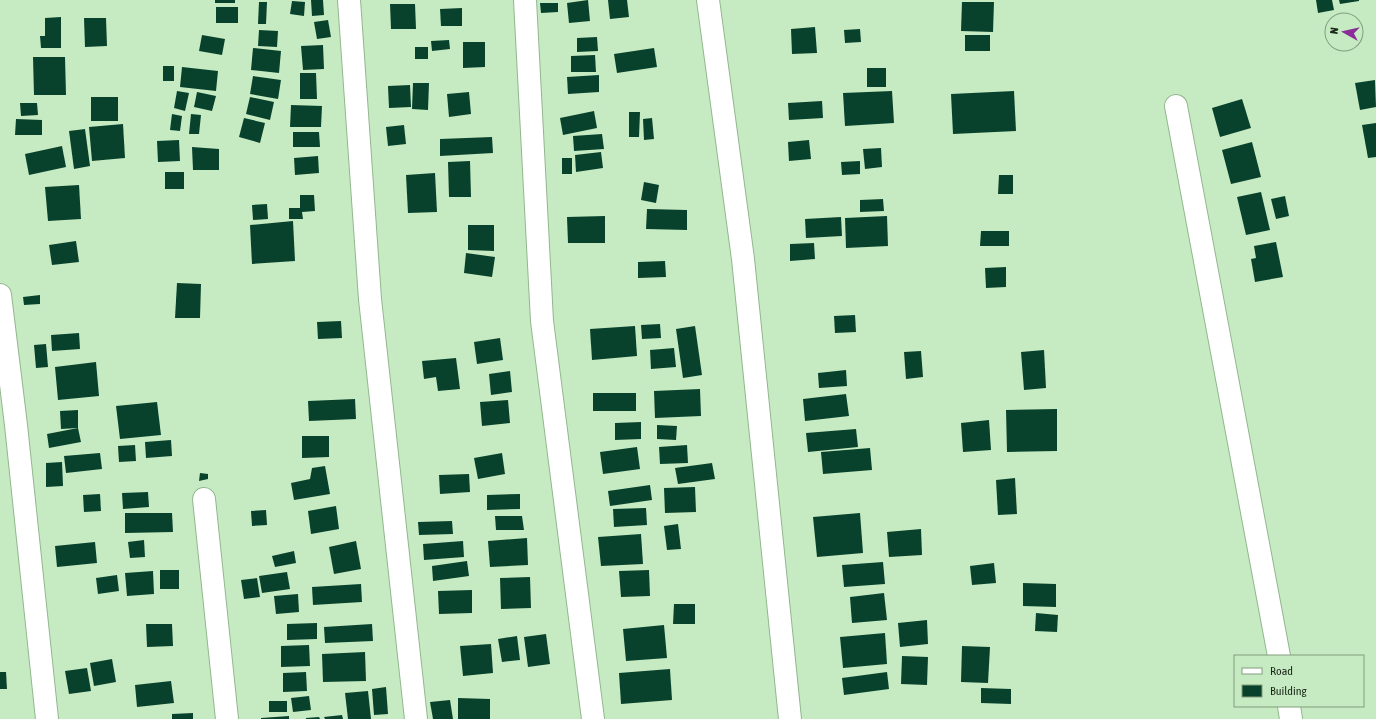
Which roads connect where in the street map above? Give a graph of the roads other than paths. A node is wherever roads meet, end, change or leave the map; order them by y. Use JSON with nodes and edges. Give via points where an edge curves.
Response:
{"nodes":[{"id":1,"x":349,"y":0,"type":"edge"},
{"id":2,"x":525,"y":0,"type":"edge"},
{"id":3,"x":708,"y":0,"type":"edge"},
{"id":4,"x":1176,"y":106,"type":"dead end"},
{"id":5,"x":0,"y":295,"type":"edge"},
{"id":6,"x":204,"y":499,"type":"dead end"},
{"id":7,"x":1279,"y":655,"type":"edge"},
{"id":8,"x":1289,"y":707,"type":"edge"},
{"id":9,"x":47,"y":719,"type":"edge"},
{"id":10,"x":227,"y":719,"type":"edge"},
{"id":11,"x":416,"y":719,"type":"edge"},
{"id":12,"x":592,"y":719,"type":"edge"},
{"id":13,"x":790,"y":719,"type":"edge"},
{"id":14,"x":1291,"y":719,"type":"edge"}],
"edges":[{"from":1,"to":11,"type":"street","via":[[370,299]]},
{"from":2,"to":12,"type":"street","via":[[542,321]]},
{"from":3,"to":13,"type":"street","via":[[743,259]]},
{"from":4,"to":7,"type":"street"},
{"from":5,"to":9,"type":"street"},
{"from":6,"to":10,"type":"street"},
{"from":8,"to":14,"type":"street"}]}
